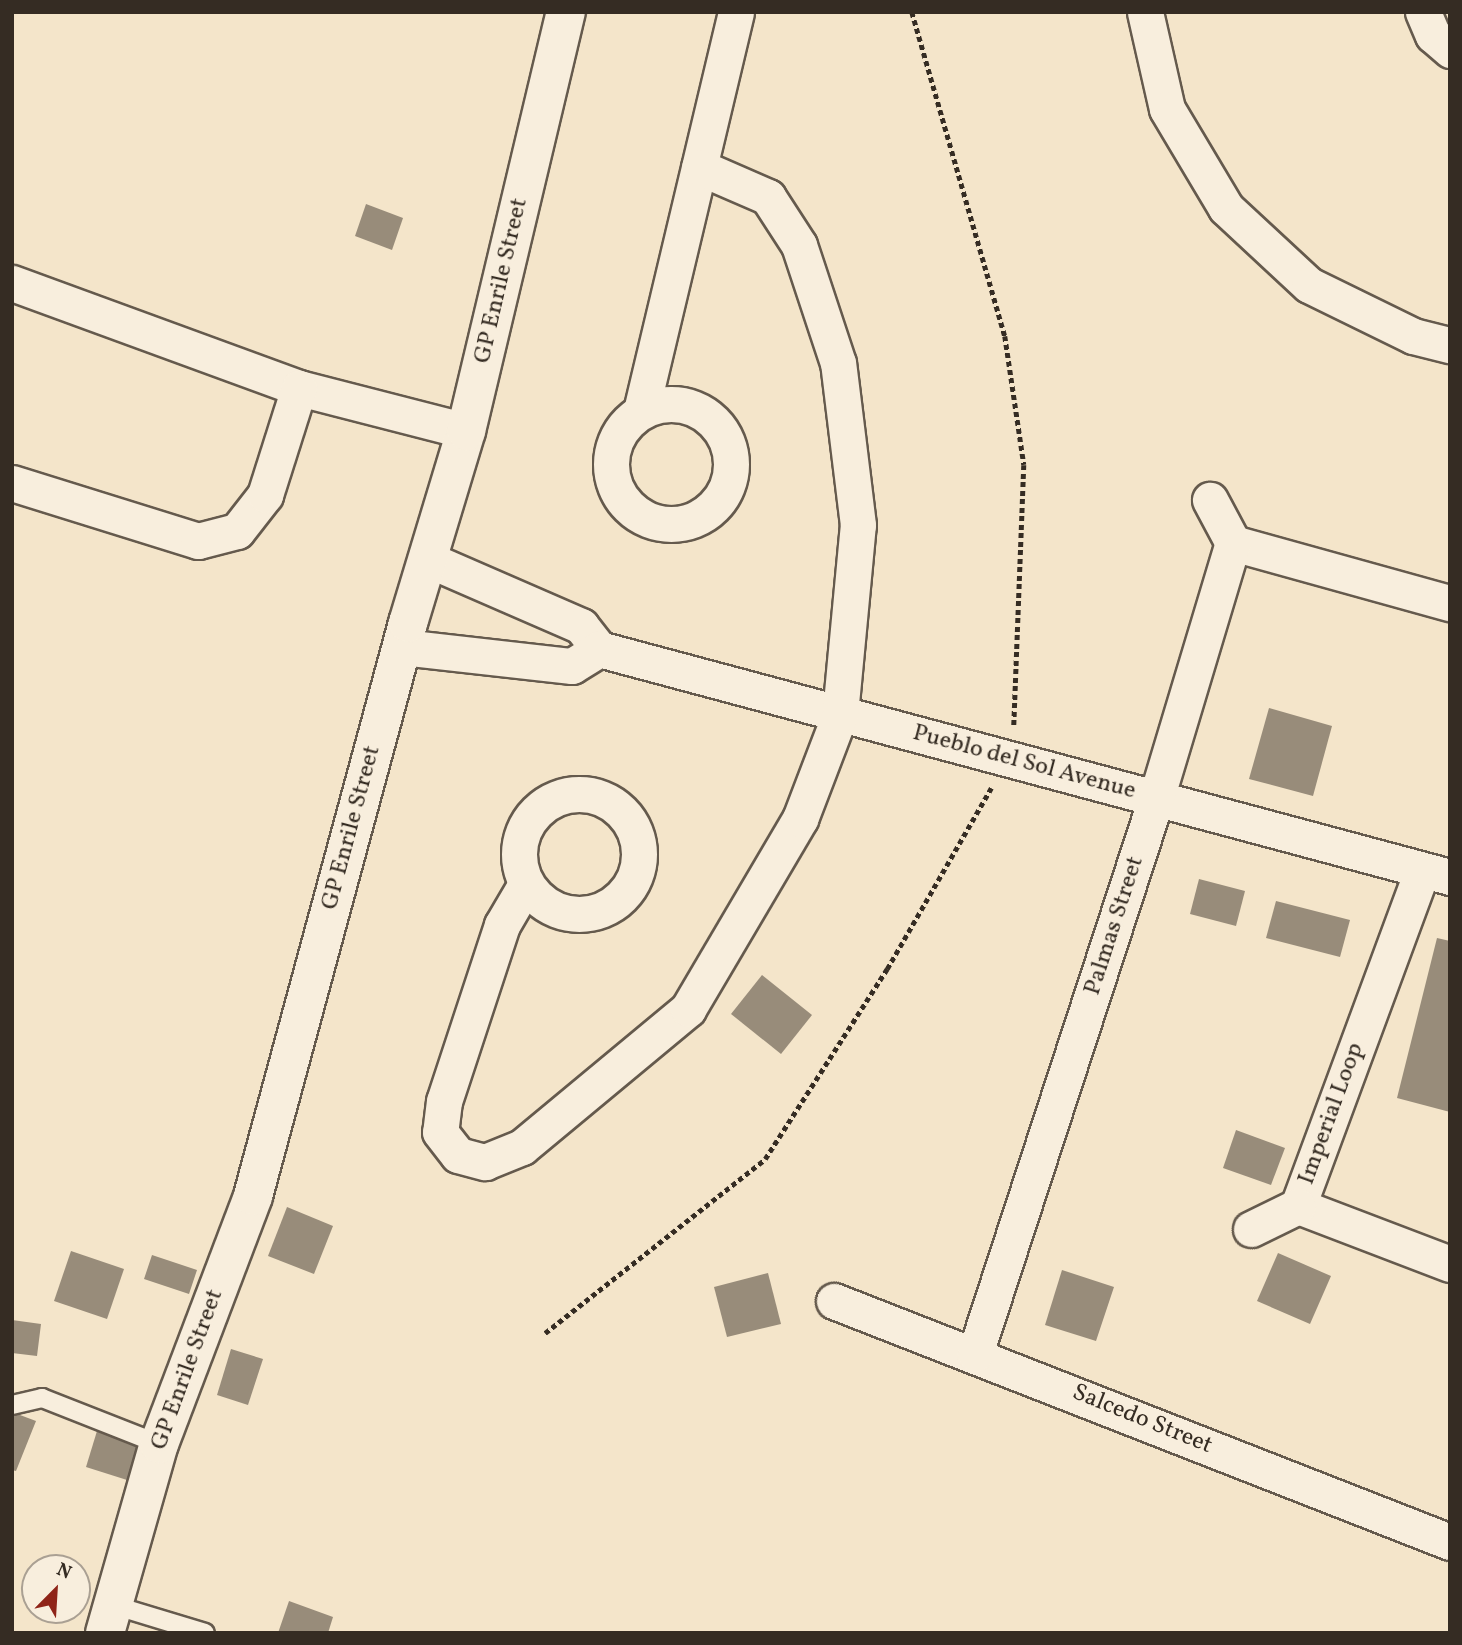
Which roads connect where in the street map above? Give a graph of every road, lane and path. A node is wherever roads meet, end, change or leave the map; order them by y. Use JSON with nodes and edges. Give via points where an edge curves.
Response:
{"nodes":[{"id":1,"x":566,"y":12,"type":"edge"},
{"id":2,"x":736,"y":12,"type":"edge"},
{"id":3,"x":1144,"y":12,"type":"edge"},
{"id":4,"x":1423,"y":12,"type":"edge"},
{"id":5,"x":1450,"y":50,"type":"edge"},
{"id":6,"x":699,"y":167,"type":"junction"},
{"id":7,"x":12,"y":283,"type":"edge"},
{"id":8,"x":1450,"y":345,"type":"edge"},
{"id":9,"x":299,"y":387,"type":"junction"},
{"id":10,"x":641,"y":411,"type":"dead end"},
{"id":11,"x":466,"y":431,"type":"junction"},
{"id":12,"x":12,"y":483,"type":"edge"},
{"id":13,"x":1210,"y":500,"type":"dead end"},
{"id":14,"x":1233,"y":543,"type":"junction"},
{"id":15,"x":428,"y":559,"type":"junction"},
{"id":16,"x":1450,"y":603,"type":"edge"},
{"id":17,"x":402,"y":648,"type":"junction"},
{"id":18,"x":599,"y":649,"type":"junction"},
{"id":19,"x":840,"y":714,"type":"junction"},
{"id":20,"x":1156,"y":799,"type":"junction"},
{"id":21,"x":1436,"y":874,"type":"edge"},
{"id":22,"x":526,"y":884,"type":"dead end"},
{"id":23,"x":1298,"y":1206,"type":"junction"},
{"id":24,"x":1251,"y":1229,"type":"dead end"},
{"id":25,"x":1450,"y":1264,"type":"edge"},
{"id":26,"x":834,"y":1301,"type":"dead end"},
{"id":27,"x":975,"y":1354,"type":"junction"},
{"id":28,"x":12,"y":1405,"type":"edge"},
{"id":29,"x":159,"y":1444,"type":"junction"},
{"id":30,"x":1450,"y":1542,"type":"edge"},
{"id":31,"x":109,"y":1619,"type":"edge"},
{"id":32,"x":205,"y":1633,"type":"edge"}],
"edges":[{"from":1,"to":11,"type":"street","name":"GP Enrile Street"},
{"from":2,"to":6,"type":"street"},
{"from":3,"to":8,"type":"street","via":[[1167,109],[1226,208],[1309,285],[1413,336]]},
{"from":4,"to":5,"type":"street","via":[[1433,36]]},
{"from":6,"to":10,"type":"street"},
{"from":6,"to":19,"type":"street","via":[[768,197],[799,245],[838,363],[858,525]]},
{"from":7,"to":9,"type":"street"},
{"from":9,"to":11,"type":"street"},
{"from":9,"to":12,"type":"street","via":[[264,495],[237,531],[198,541]]},
{"from":11,"to":15,"type":"street","name":"GP Enrile Street"},
{"from":13,"to":14,"type":"street"},
{"from":14,"to":16,"type":"street"},
{"from":14,"to":20,"type":"street","name":"Palmas Street"},
{"from":15,"to":17,"type":"street","name":"GP Enrile Street"},
{"from":15,"to":18,"type":"street","via":[[581,626]]},
{"from":17,"to":18,"type":"street","via":[[572,666]]},
{"from":17,"to":29,"type":"street","name":"GP Enrile Street","via":[[253,1196]]},
{"from":18,"to":19,"type":"street","name":"Pueblo del Sol Avenue"},
{"from":19,"to":20,"type":"street","name":"Pueblo del Sol Avenue"},
{"from":19,"to":22,"type":"street","via":[[800,819],[688,1009],[522,1147],[485,1162],[458,1155],[440,1132],[444,1101],[502,925]]},
{"from":20,"to":21,"type":"street","name":"Pueblo del Sol Avenue"},
{"from":20,"to":27,"type":"street","name":"Palmas Street"},
{"from":21,"to":23,"type":"street","name":"Imperial Loop"},
{"from":23,"to":24,"type":"street"},
{"from":23,"to":25,"type":"street","name":"Imperial Loop"},
{"from":26,"to":27,"type":"street","name":"Salcedo Street"},
{"from":27,"to":30,"type":"street","name":"Salcedo Street"},
{"from":28,"to":29,"type":"lane","via":[[42,1398]]},
{"from":29,"to":31,"type":"street","name":"GP Enrile Street"},
{"from":31,"to":32,"type":"lane"}]}
